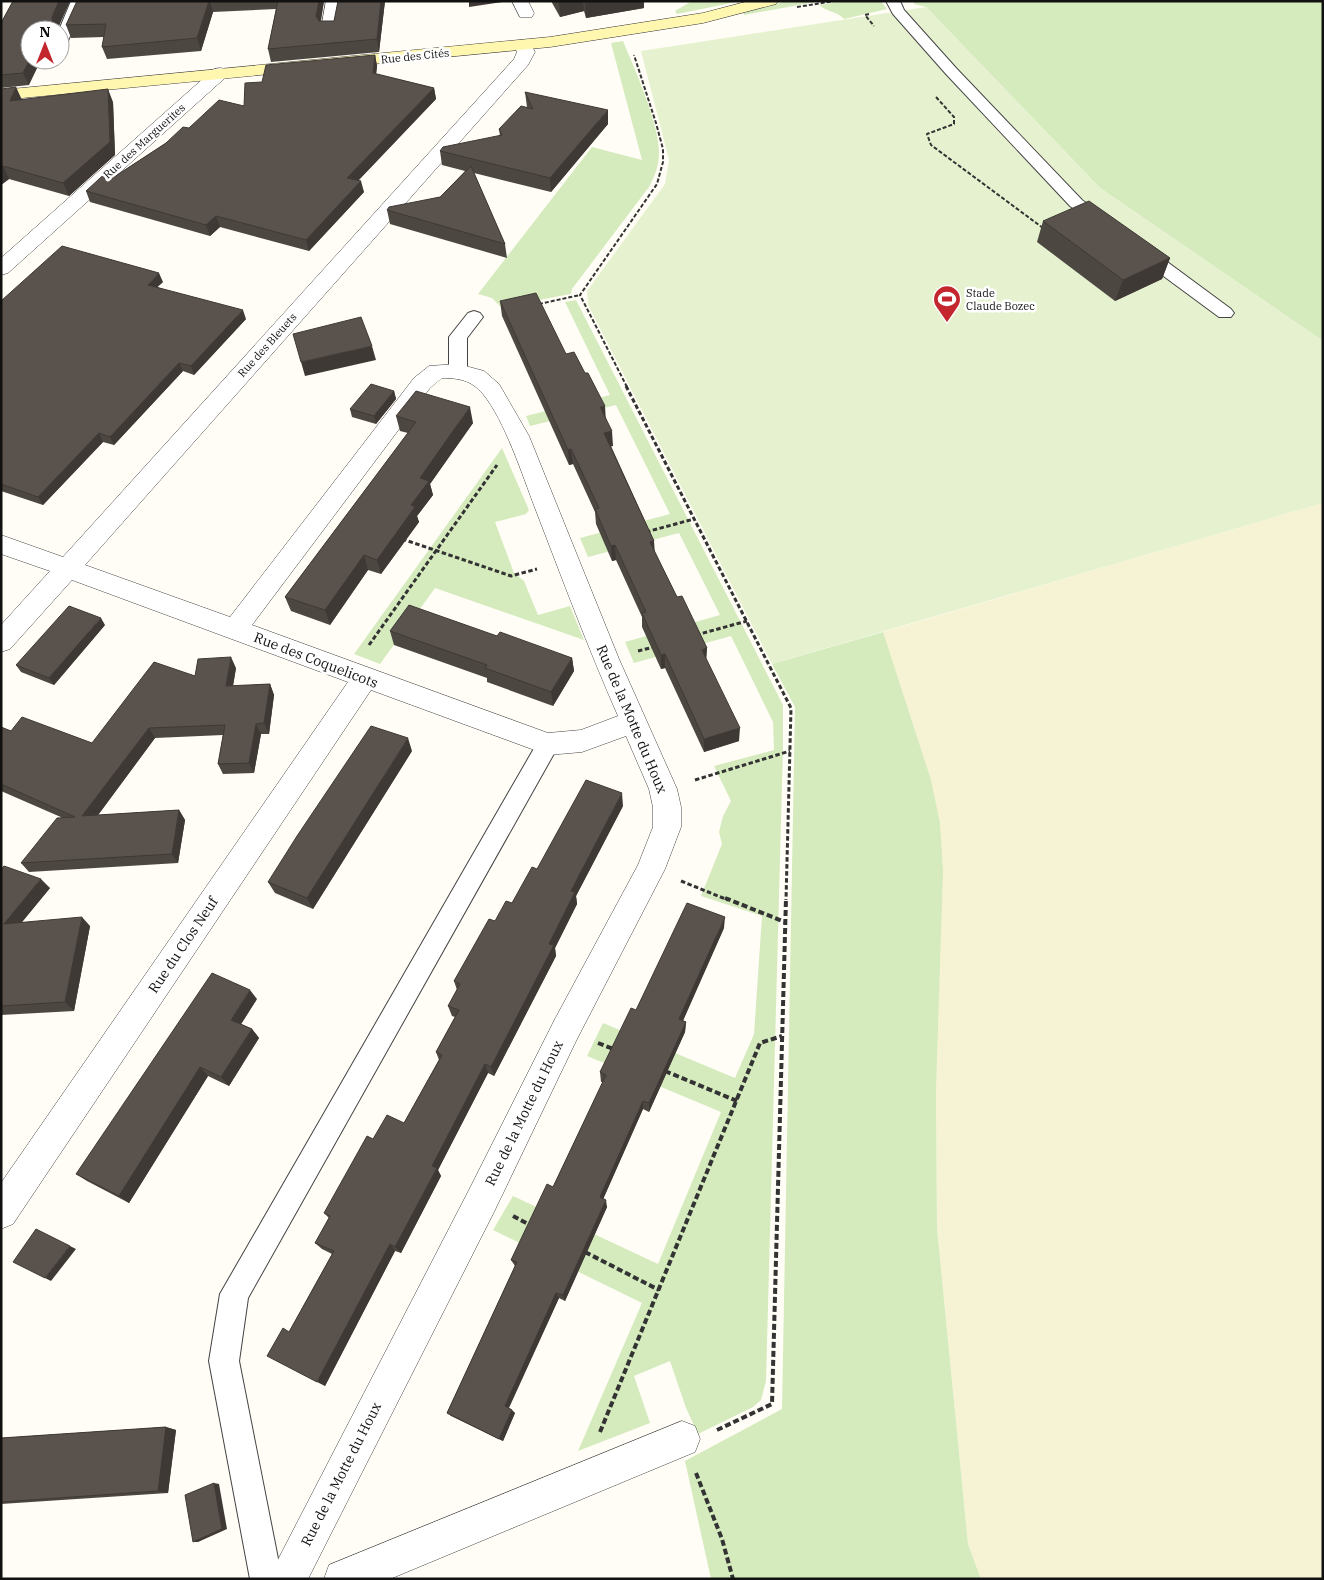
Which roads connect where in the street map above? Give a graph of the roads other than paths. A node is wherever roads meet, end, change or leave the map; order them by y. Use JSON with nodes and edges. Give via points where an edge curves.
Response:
{"nodes":[{"id":1,"x":78,"y":1,"type":"edge"},
{"id":2,"x":334,"y":1,"type":"edge"},
{"id":3,"x":770,"y":1,"type":"edge"},
{"id":4,"x":893,"y":1,"type":"edge"},
{"id":5,"x":70,"y":20,"type":"edge"},
{"id":6,"x":329,"y":29,"type":"edge"},
{"id":7,"x":523,"y":45,"type":"junction"},
{"id":8,"x":220,"y":73,"type":"junction"},
{"id":9,"x":1,"y":95,"type":"edge"},
{"id":10,"x":1,"y":269,"type":"edge"},
{"id":11,"x":1225,"y":313,"type":"dead end"},
{"id":12,"x":474,"y":317,"type":"dead end"},
{"id":13,"x":458,"y":371,"type":"junction"},
{"id":14,"x":1,"y":544,"type":"edge"},
{"id":15,"x":67,"y":568,"type":"junction"},
{"id":16,"x":235,"y":629,"type":"junction"},
{"id":17,"x":1,"y":642,"type":"edge"},
{"id":18,"x":357,"y":675,"type":"junction"},
{"id":19,"x":633,"y":722,"type":"junction"},
{"id":20,"x":548,"y":744,"type":"junction"},
{"id":21,"x":1,"y":1212,"type":"edge"},
{"id":22,"x":682,"y":1439,"type":"road end"},
{"id":23,"x":266,"y":1579,"type":"edge"},
{"id":24,"x":287,"y":1579,"type":"edge"},
{"id":25,"x":343,"y":1579,"type":"edge"}],
"edges":[{"from":1,"to":5,"type":"lane"},
{"from":2,"to":6,"type":"street"},
{"from":3,"to":7,"type":"street","name":"Rue des Cités","via":[[704,18]]},
{"from":4,"to":11,"type":"lane","via":[[898,11],[951,71],[1076,203]]},
{"from":7,"to":8,"type":"street","name":"Rue des Cités"},
{"from":7,"to":15,"type":"street","name":"Rue des Bleuets","via":[[526,52],[522,61]]},
{"from":8,"to":9,"type":"street","name":"Rue des Cités"},
{"from":8,"to":10,"type":"street","name":"Rue des Marguerites"},
{"from":12,"to":13,"type":"lane","via":[[458,337]]},
{"from":13,"to":16,"type":"street","name":"Rue de la Motte du Houx","via":[[437,371],[422,382]]},
{"from":13,"to":19,"type":"street","name":"Rue de la Motte du Houx","via":[[476,376],[491,389],[518,436]]},
{"from":14,"to":15,"type":"street","name":"Rue des Coquelicots"},
{"from":15,"to":16,"type":"street","name":"Rue des Coquelicots"},
{"from":15,"to":17,"type":"street","name":"Rue des Bleuets"},
{"from":16,"to":18,"type":"street","name":"Rue des Coquelicots"},
{"from":18,"to":20,"type":"street","name":"Rue des Coquelicots"},
{"from":18,"to":21,"type":"street","name":"Rue du Clos Neuf"},
{"from":19,"to":20,"type":"street","name":"Rue des Coquelicots","via":[[582,741]]},
{"from":19,"to":24,"type":"street","name":"Rue de la Motte du Houx","via":[[663,789],[667,807],[667,827],[651,869],[566,1029]]},
{"from":20,"to":23,"type":"lane","via":[[234,1294],[224,1361]]},
{"from":22,"to":25,"type":"street"}]}
